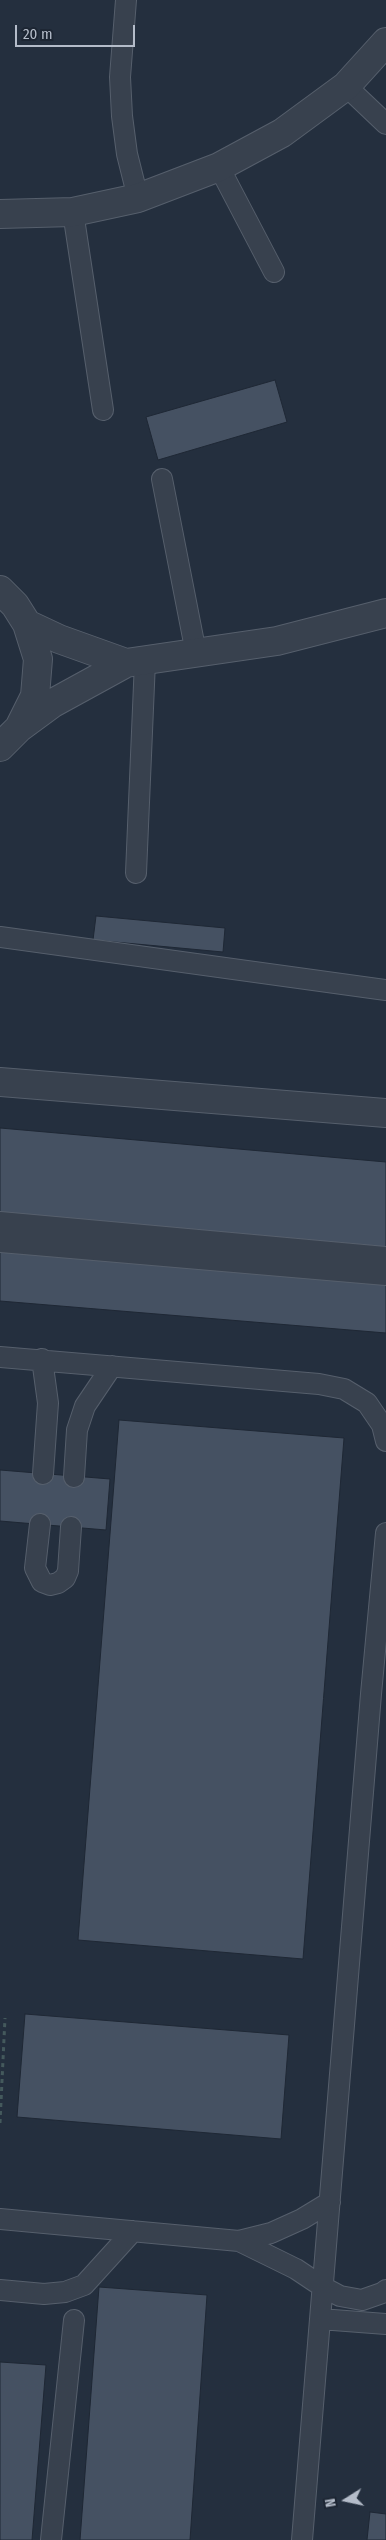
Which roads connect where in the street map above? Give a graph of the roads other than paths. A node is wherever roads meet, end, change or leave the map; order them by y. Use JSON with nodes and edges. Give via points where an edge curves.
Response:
{"nodes":[{"id":1,"x":126,"y":0,"type":"edge"},
{"id":2,"x":386,"y":42,"type":"edge"},
{"id":3,"x":346,"y":86,"type":"junction"},
{"id":4,"x":386,"y":124,"type":"edge"},
{"id":5,"x":219,"y":167,"type":"junction"},
{"id":6,"x":138,"y":198,"type":"junction"},
{"id":7,"x":73,"y":212,"type":"junction"},
{"id":8,"x":0,"y":214,"type":"edge"},
{"id":9,"x":274,"y":272,"type":"dead end"},
{"id":10,"x":102,"y":410,"type":"dead end"},
{"id":11,"x":162,"y":479,"type":"dead end"},
{"id":12,"x":0,"y":590,"type":"edge"},
{"id":13,"x":386,"y":613,"type":"edge"},
{"id":14,"x":27,"y":624,"type":"junction"},
{"id":15,"x":196,"y":653,"type":"junction"},
{"id":16,"x":136,"y":662,"type":"junction"},
{"id":17,"x":19,"y":728,"type":"junction"},
{"id":18,"x":0,"y":747,"type":"edge"},
{"id":19,"x":136,"y":873,"type":"dead end"},
{"id":20,"x":0,"y":938,"type":"edge"},
{"id":21,"x":386,"y":990,"type":"edge"},
{"id":22,"x":0,"y":1082,"type":"edge"},
{"id":23,"x":386,"y":1113,"type":"edge"},
{"id":24,"x":0,"y":1222,"type":"edge"},
{"id":25,"x":0,"y":1242,"type":"edge"},
{"id":26,"x":386,"y":1256,"type":"edge"},
{"id":27,"x":386,"y":1275,"type":"edge"},
{"id":28,"x":0,"y":1357,"type":"edge"},
{"id":29,"x":42,"y":1359,"type":"junction"},
{"id":30,"x":112,"y":1366,"type":"junction"},
{"id":31,"x":386,"y":1441,"type":"edge"},
{"id":32,"x":44,"y":1474,"type":"dead end"},
{"id":33,"x":74,"y":1476,"type":"dead end"},
{"id":34,"x":40,"y":1524,"type":"dead end"},
{"id":35,"x":71,"y":1527,"type":"dead end"},
{"id":36,"x":386,"y":1533,"type":"edge"},
{"id":37,"x":383,"y":1588,"type":"edge"},
{"id":38,"x":378,"y":1694,"type":"edge"},
{"id":39,"x":330,"y":2202,"type":"junction"},
{"id":40,"x":0,"y":2219,"type":"edge"},
{"id":41,"x":133,"y":2231,"type":"junction"},
{"id":42,"x":238,"y":2241,"type":"junction"},
{"id":43,"x":323,"y":2287,"type":"junction"},
{"id":44,"x":0,"y":2290,"type":"edge"},
{"id":45,"x":386,"y":2290,"type":"edge"},
{"id":46,"x":320,"y":2319,"type":"junction"},
{"id":47,"x":74,"y":2320,"type":"dead end"},
{"id":48,"x":386,"y":2324,"type":"edge"},
{"id":49,"x":51,"y":2540,"type":"edge"},
{"id":50,"x":302,"y":2540,"type":"edge"}],
"edges":[{"from":1,"to":6,"type":"lane","via":[[120,77],[122,116]]},
{"from":2,"to":3,"type":"street"},
{"from":3,"to":4,"type":"lane"},
{"from":3,"to":5,"type":"street","via":[[282,133]]},
{"from":5,"to":6,"type":"street"},
{"from":5,"to":9,"type":"lane"},
{"from":6,"to":7,"type":"street"},
{"from":7,"to":8,"type":"street"},
{"from":7,"to":10,"type":"lane"},
{"from":11,"to":15,"type":"lane"},
{"from":12,"to":14,"type":"street"},
{"from":13,"to":15,"type":"street","via":[[277,641]]},
{"from":14,"to":16,"type":"street","via":[[59,639]]},
{"from":14,"to":17,"type":"street","via":[[38,659],[35,696]]},
{"from":15,"to":16,"type":"street"},
{"from":16,"to":17,"type":"street","via":[[53,703]]},
{"from":16,"to":19,"type":"lane"},
{"from":17,"to":18,"type":"street"},
{"from":20,"to":21,"type":"lane"},
{"from":22,"to":23,"type":"street"},
{"from":24,"to":26,"type":"lane"},
{"from":25,"to":27,"type":"lane"},
{"from":28,"to":29,"type":"lane"},
{"from":29,"to":30,"type":"lane"},
{"from":29,"to":32,"type":"lane","via":[[48,1404]]},
{"from":30,"to":31,"type":"lane","via":[[319,1384],[344,1389],[367,1403],[382,1425]]},
{"from":30,"to":33,"type":"lane","via":[[85,1406],[77,1430]]},
{"from":34,"to":35,"type":"lane","via":[[35,1568],[42,1582],[50,1585],[58,1583],[68,1571]]},
{"from":36,"to":37,"type":"lane"},
{"from":37,"to":38,"type":"lane"},
{"from":38,"to":39,"type":"lane"},
{"from":39,"to":42,"type":"lane","via":[[271,2233]]},
{"from":39,"to":43,"type":"lane"},
{"from":40,"to":41,"type":"lane"},
{"from":41,"to":42,"type":"lane"},
{"from":41,"to":44,"type":"lane","via":[[84,2285],[51,2293]]},
{"from":42,"to":43,"type":"lane","via":[[296,2269]]},
{"from":43,"to":45,"type":"lane","via":[[340,2296],[362,2300]]},
{"from":43,"to":46,"type":"lane"},
{"from":46,"to":48,"type":"lane"},
{"from":46,"to":50,"type":"lane"},
{"from":47,"to":49,"type":"lane"}]}
